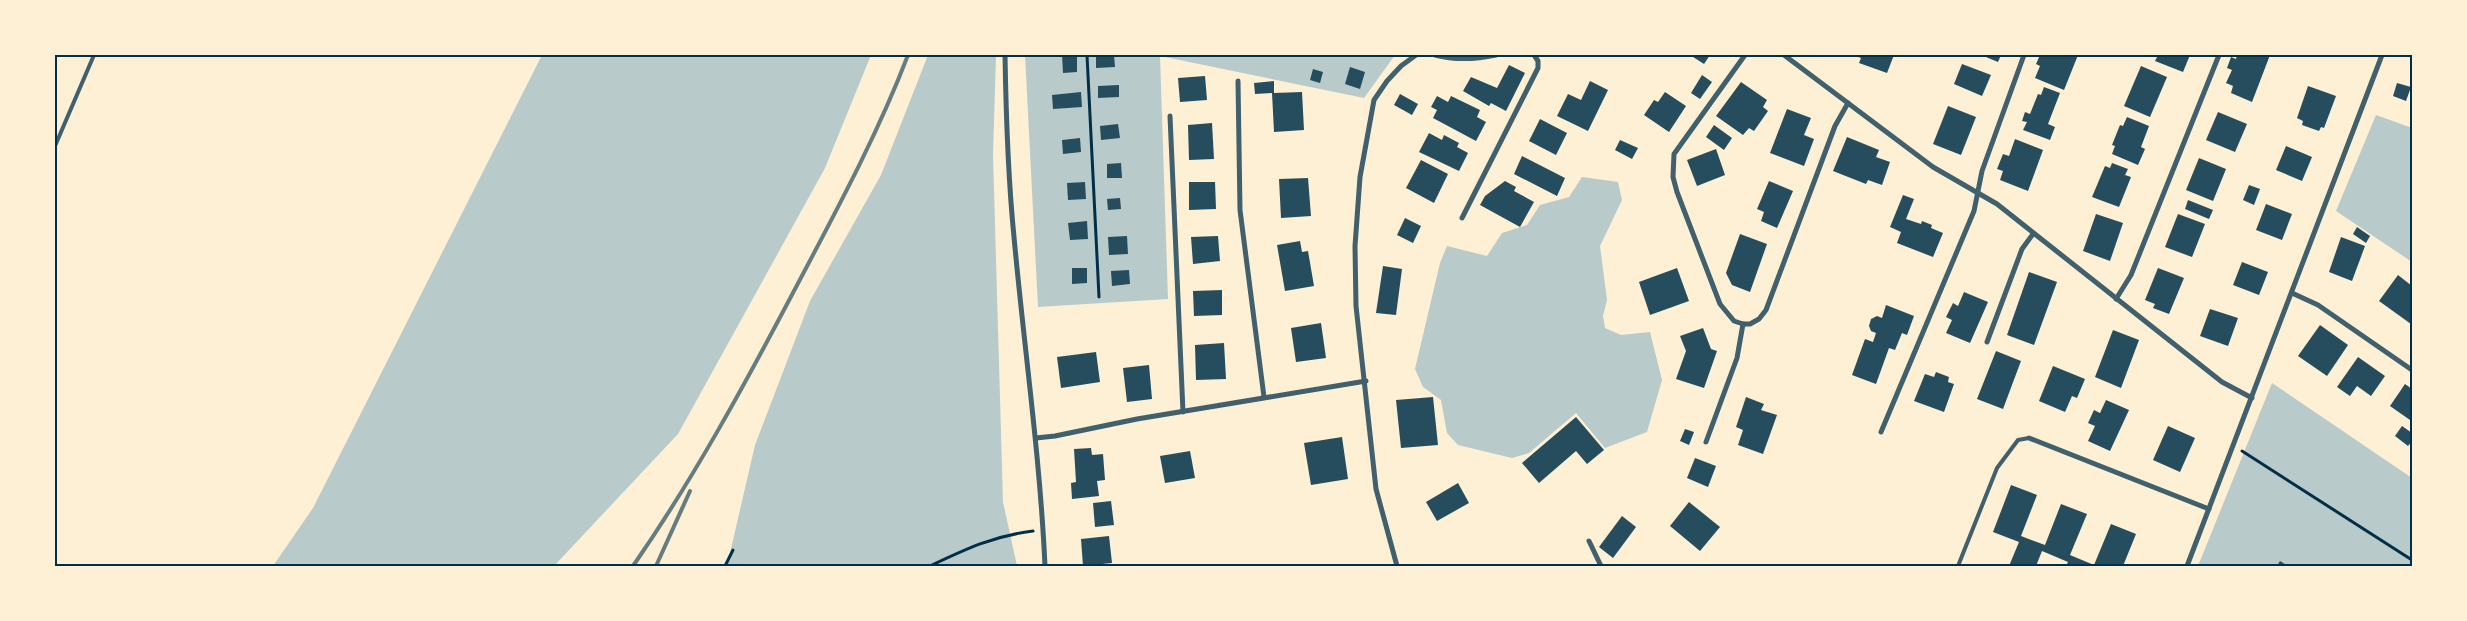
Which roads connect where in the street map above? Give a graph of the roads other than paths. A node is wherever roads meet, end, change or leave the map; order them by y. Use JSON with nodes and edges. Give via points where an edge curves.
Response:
{"nodes":[{"id":1,"x":94,"y":55,"type":"edge"},
{"id":2,"x":1005,"y":55,"type":"edge"},
{"id":3,"x":1416,"y":55,"type":"edge"},
{"id":4,"x":1435,"y":55,"type":"edge"},
{"id":5,"x":1496,"y":55,"type":"edge"},
{"id":6,"x":1534,"y":55,"type":"edge"},
{"id":7,"x":1745,"y":55,"type":"edge"},
{"id":8,"x":1784,"y":55,"type":"edge"},
{"id":9,"x":2024,"y":55,"type":"edge"},
{"id":10,"x":2218,"y":55,"type":"edge"},
{"id":11,"x":2382,"y":55,"type":"edge"},
{"id":12,"x":1238,"y":81,"type":"dead end"},
{"id":13,"x":1848,"y":103,"type":"junction"},
{"id":14,"x":1170,"y":116,"type":"dead end"},
{"id":15,"x":55,"y":146,"type":"edge"},
{"id":16,"x":1978,"y":194,"type":"junction"},
{"id":17,"x":1462,"y":218,"type":"dead end"},
{"id":18,"x":2033,"y":234,"type":"junction"},
{"id":19,"x":2292,"y":293,"type":"junction"},
{"id":20,"x":2116,"y":299,"type":"junction"},
{"id":21,"x":1743,"y":324,"type":"junction"},
{"id":22,"x":1987,"y":342,"type":"dead end"},
{"id":23,"x":2412,"y":370,"type":"edge"},
{"id":24,"x":1366,"y":381,"type":"junction"},
{"id":25,"x":1264,"y":397,"type":"junction"},
{"id":26,"x":2252,"y":398,"type":"junction"},
{"id":27,"x":1183,"y":412,"type":"junction"},
{"id":28,"x":1881,"y":432,"type":"dead end"},
{"id":29,"x":1036,"y":438,"type":"junction"},
{"id":30,"x":2028,"y":438,"type":"joint"},
{"id":31,"x":1706,"y":442,"type":"dead end"},
{"id":32,"x":2209,"y":509,"type":"junction"},
{"id":33,"x":1589,"y":541,"type":"dead end"},
{"id":34,"x":1045,"y":566,"type":"edge"},
{"id":35,"x":1397,"y":566,"type":"edge"},
{"id":36,"x":1600,"y":566,"type":"edge"},
{"id":37,"x":1958,"y":566,"type":"edge"},
{"id":38,"x":2187,"y":566,"type":"edge"}],
"edges":[{"from":1,"to":15,"type":"lane"},
{"from":2,"to":29,"type":"street","via":[[1014,236]]},
{"from":3,"to":24,"type":"street","via":[[1387,81],[1374,100],[1360,177],[1355,246],[1356,306]]},
{"from":4,"to":5,"type":"street","via":[[1446,58]]},
{"from":6,"to":17,"type":"street","via":[[1538,68]]},
{"from":7,"to":21,"type":"street","via":[[1674,154],[1672,166],[1677,192],[1720,304],[1734,320]]},
{"from":8,"to":13,"type":"street"},
{"from":9,"to":16,"type":"street","via":[[1982,171]]},
{"from":10,"to":20,"type":"street","via":[[2131,275]]},
{"from":11,"to":19,"type":"street"},
{"from":12,"to":25,"type":"street","via":[[1240,210]]},
{"from":13,"to":16,"type":"street","via":[[1933,166]]},
{"from":13,"to":21,"type":"street","via":[[1835,126],[1766,310],[1759,319]]},
{"from":14,"to":27,"type":"street"},
{"from":16,"to":18,"type":"street","via":[[1997,204]]},
{"from":16,"to":28,"type":"street","via":[[1971,220]]},
{"from":18,"to":20,"type":"street"},
{"from":18,"to":22,"type":"street","via":[[2022,249]]},
{"from":19,"to":23,"type":"street","via":[[2318,305]]},
{"from":19,"to":26,"type":"street"},
{"from":20,"to":26,"type":"street","via":[[2222,382]]},
{"from":21,"to":31,"type":"street","via":[[1737,358]]},
{"from":24,"to":25,"type":"street"},
{"from":24,"to":35,"type":"street","via":[[1376,490]]},
{"from":25,"to":27,"type":"street"},
{"from":26,"to":32,"type":"street"},
{"from":27,"to":29,"type":"street"},
{"from":29,"to":34,"type":"street"},
{"from":30,"to":32,"type":"street"},
{"from":30,"to":37,"type":"lane","via":[[2018,440],[1997,468]]},
{"from":32,"to":38,"type":"street"},
{"from":33,"to":36,"type":"street"}]}
